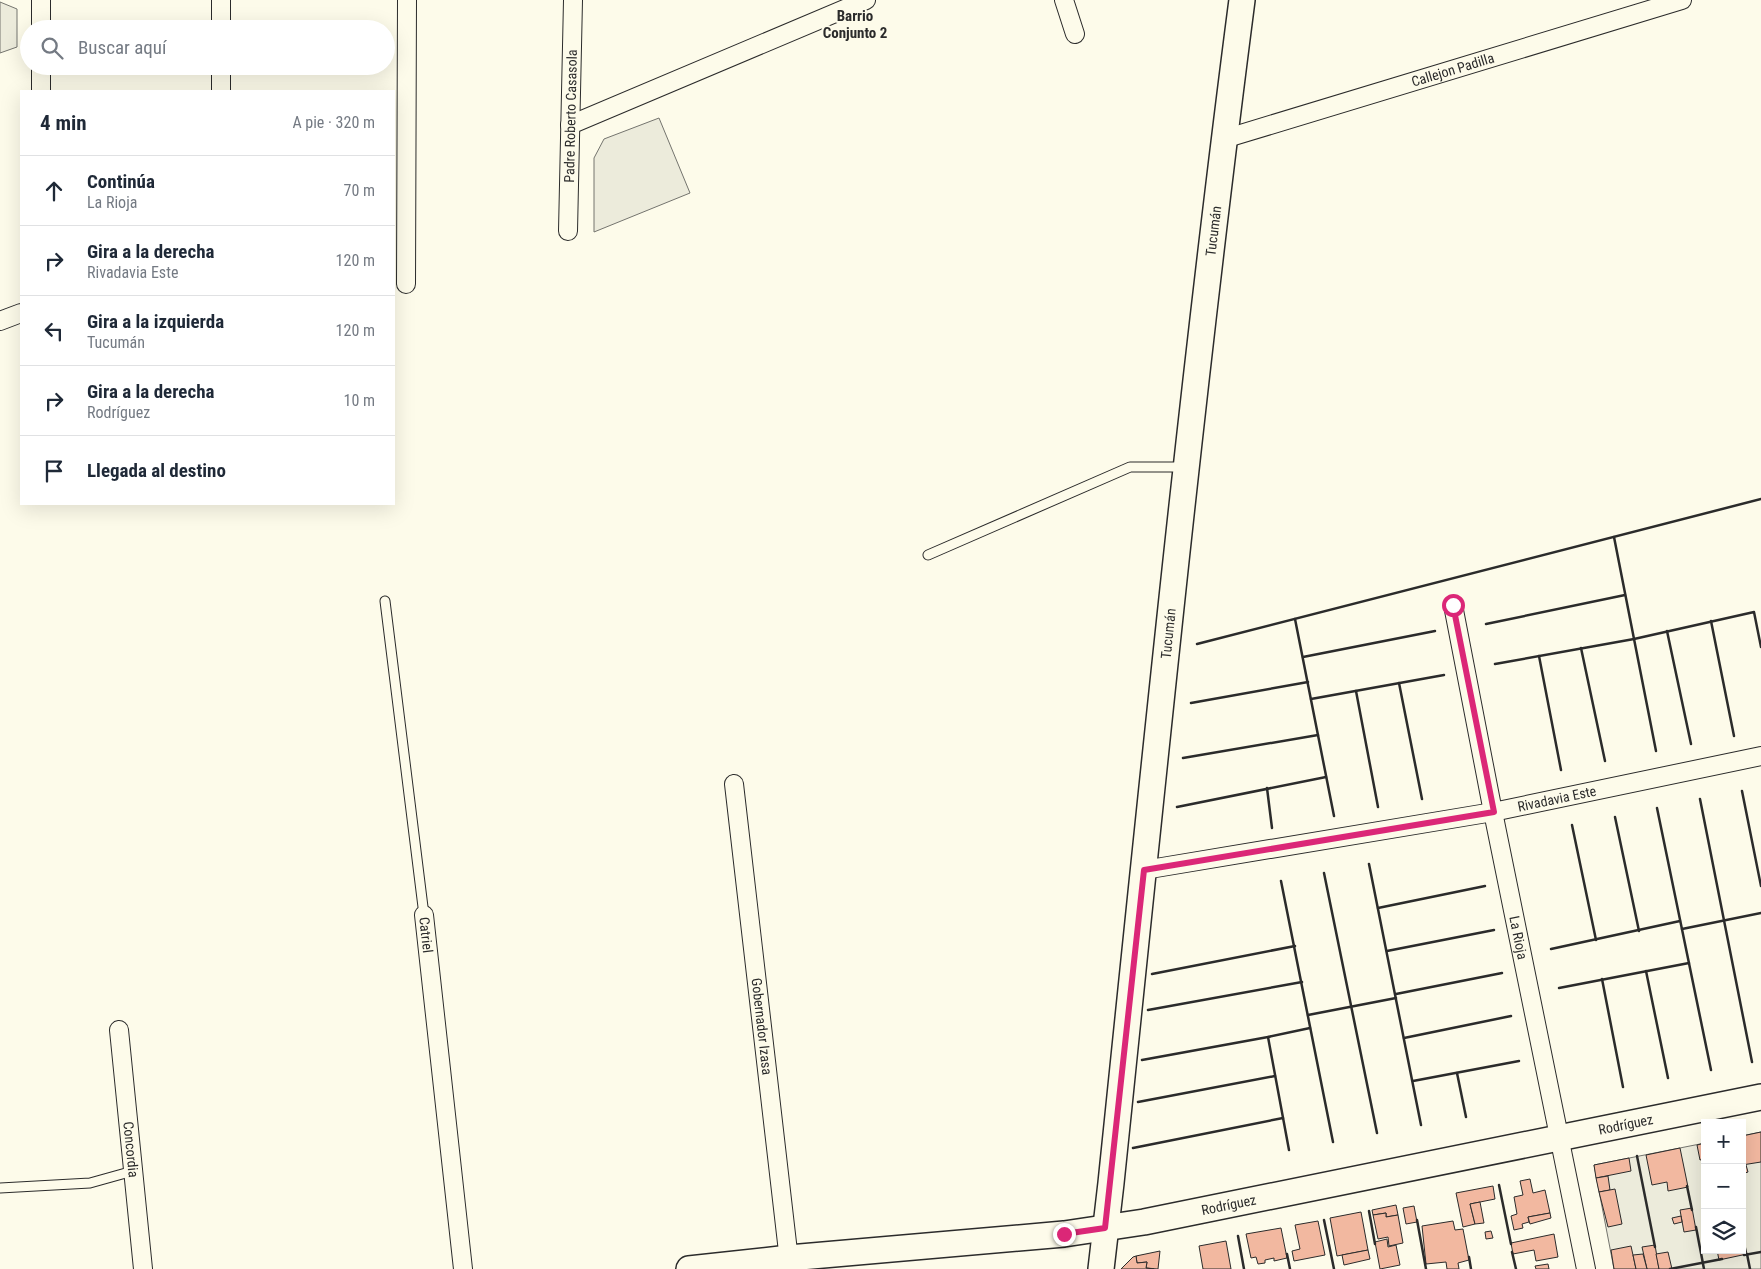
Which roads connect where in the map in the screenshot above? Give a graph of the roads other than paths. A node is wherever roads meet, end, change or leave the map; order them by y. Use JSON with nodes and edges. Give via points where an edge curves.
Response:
{"nodes":[{"id":1,"x":41,"y":0,"type":"edge"},
{"id":2,"x":221,"y":0,"type":"edge"},
{"id":3,"x":407,"y":0,"type":"edge"},
{"id":4,"x":573,"y":0,"type":"edge"},
{"id":5,"x":866,"y":0,"type":"edge"},
{"id":6,"x":1064,"y":0,"type":"edge"},
{"id":7,"x":1242,"y":0,"type":"edge"},
{"id":8,"x":1682,"y":0,"type":"edge"},
{"id":9,"x":41,"y":20,"type":"edge"},
{"id":10,"x":221,"y":20,"type":"edge"},
{"id":11,"x":1075,"y":34,"type":"dead end"},
{"id":12,"x":41,"y":75,"type":"edge"},
{"id":13,"x":221,"y":75,"type":"edge"},
{"id":14,"x":41,"y":90,"type":"edge"},
{"id":15,"x":221,"y":90,"type":"edge"},
{"id":16,"x":570,"y":125,"type":"junction"},
{"id":17,"x":1224,"y":140,"type":"junction"},
{"id":18,"x":400,"y":166,"type":"edge"},
{"id":19,"x":568,"y":231,"type":"dead end"},
{"id":20,"x":406,"y":284,"type":"dead end"},
{"id":21,"x":20,"y":313,"type":"edge"},
{"id":22,"x":0,"y":321,"type":"edge"},
{"id":23,"x":1187,"y":467,"type":"junction"},
{"id":24,"x":928,"y":556,"type":"dead end"},
{"id":25,"x":385,"y":601,"type":"dead end"},
{"id":26,"x":1453,"y":605,"type":"dead end"},
{"id":27,"x":1761,"y":756,"type":"edge"},
{"id":28,"x":734,"y":784,"type":"dead end"},
{"id":29,"x":1494,"y":812,"type":"junction"},
{"id":30,"x":1144,"y":870,"type":"junction"},
{"id":31,"x":424,"y":915,"type":"joint"},
{"id":32,"x":119,"y":1030,"type":"dead end"},
{"id":33,"x":1761,"y":1097,"type":"edge"},
{"id":34,"x":1559,"y":1138,"type":"junction"},
{"id":35,"x":133,"y":1170,"type":"junction"},
{"id":36,"x":0,"y":1188,"type":"edge"},
{"id":37,"x":1105,"y":1228,"type":"junction"},
{"id":38,"x":790,"y":1264,"type":"edge"},
{"id":39,"x":143,"y":1269,"type":"edge"},
{"id":40,"x":463,"y":1269,"type":"edge"},
{"id":41,"x":689,"y":1269,"type":"edge"},
{"id":42,"x":1101,"y":1269,"type":"edge"},
{"id":43,"x":1586,"y":1269,"type":"edge"}],
"edges":[{"from":1,"to":9,"type":"street"},
{"from":2,"to":10,"type":"street"},
{"from":3,"to":18,"type":"street"},
{"from":4,"to":16,"type":"street","name":"Padre Roberto Casasola"},
{"from":5,"to":16,"type":"street"},
{"from":6,"to":11,"type":"street"},
{"from":7,"to":17,"type":"main road","name":"Tucumán"},
{"from":8,"to":17,"type":"street","name":"Callejon Padilla"},
{"from":12,"to":14,"type":"street"},
{"from":13,"to":15,"type":"street"},
{"from":16,"to":19,"type":"street","name":"Padre Roberto Casasola"},
{"from":17,"to":23,"type":"main road","name":"Tucumán"},
{"from":18,"to":20,"type":"street"},
{"from":21,"to":22,"type":"street"},
{"from":23,"to":24,"type":"lane","via":[[1130,467]]},
{"from":23,"to":30,"type":"main road","name":"Tucumán"},
{"from":25,"to":31,"type":"lane","name":"Catriel"},
{"from":26,"to":29,"type":"street","name":"La Rioja"},
{"from":27,"to":29,"type":"street","name":"Rivadavia Este"},
{"from":28,"to":38,"type":"street","name":"Gobernador Izasa"},
{"from":29,"to":30,"type":"street","name":"Rivadavia Este"},
{"from":29,"to":34,"type":"street","name":"La Rioja"},
{"from":30,"to":37,"type":"main road","name":"Tucumán"},
{"from":31,"to":40,"type":"street","name":"Catriel"},
{"from":32,"to":35,"type":"street","name":"Concordia"},
{"from":33,"to":34,"type":"main road","name":"Rodríguez"},
{"from":34,"to":37,"type":"main road","name":"Rodríguez"},
{"from":34,"to":43,"type":"street","name":"La Rioja"},
{"from":35,"to":36,"type":"lane","via":[[90,1183]]},
{"from":35,"to":39,"type":"street","name":"Concordia"},
{"from":37,"to":38,"type":"main road","name":"Rodríguez"},
{"from":37,"to":42,"type":"main road","name":"Tucumán"},
{"from":38,"to":41,"type":"main road","name":"Rodríguez"}]}
